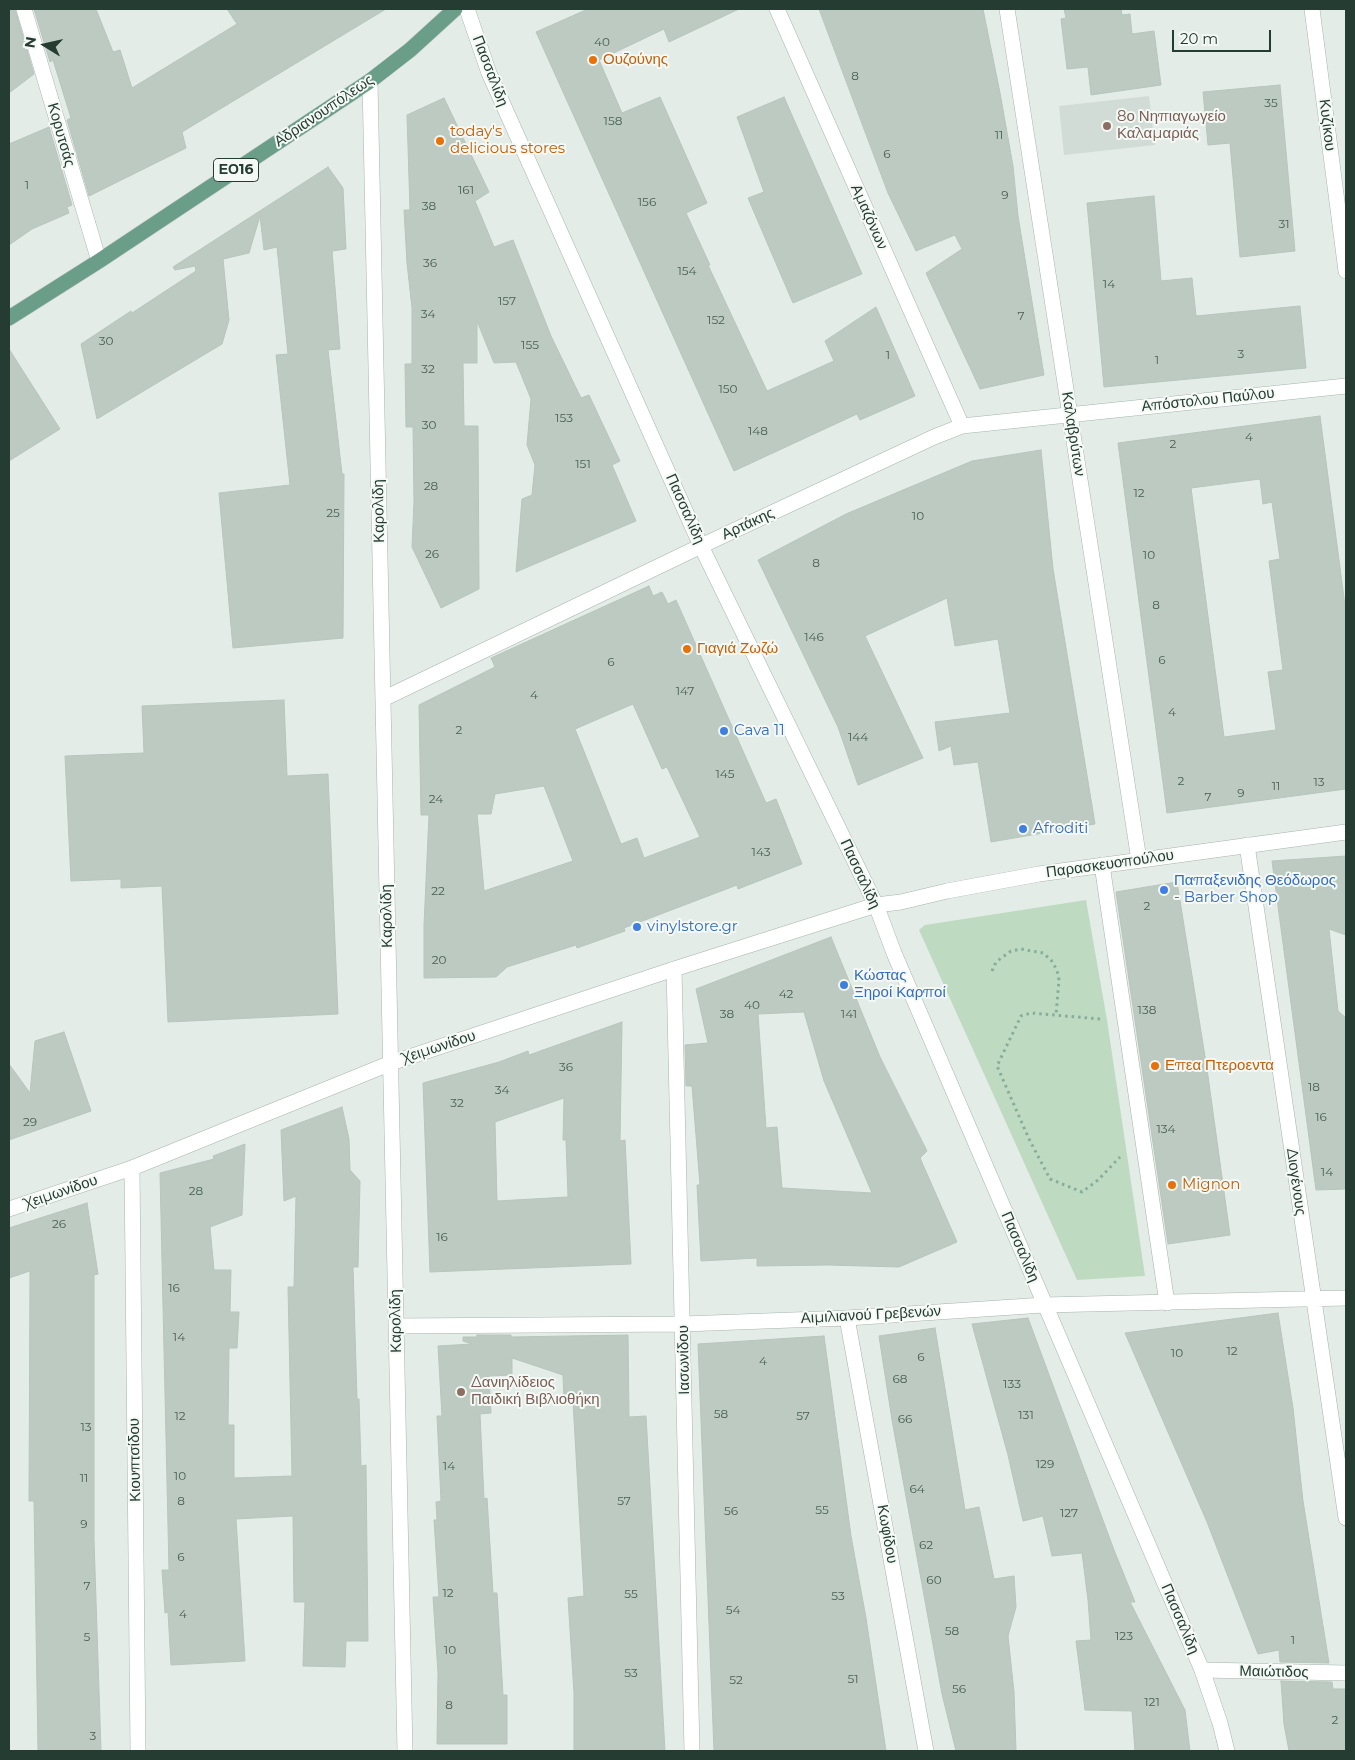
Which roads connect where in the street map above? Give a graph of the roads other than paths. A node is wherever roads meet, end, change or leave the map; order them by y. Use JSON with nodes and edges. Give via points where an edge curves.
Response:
{"nodes":[{"id":1,"x":24,"y":9,"type":"edge"},
{"id":2,"x":455,"y":9,"type":"edge"},
{"id":3,"x":467,"y":9,"type":"edge"},
{"id":4,"x":776,"y":9,"type":"edge"},
{"id":5,"x":1007,"y":9,"type":"edge"},
{"id":6,"x":1312,"y":9,"type":"edge"},
{"id":7,"x":370,"y":80,"type":"junction"},
{"id":8,"x":99,"y":261,"type":"junction"},
{"id":9,"x":1346,"y":271,"type":"edge"},
{"id":10,"x":9,"y":318,"type":"edge"},
{"id":11,"x":1346,"y":386,"type":"edge"},
{"id":12,"x":1070,"y":415,"type":"junction"},
{"id":13,"x":962,"y":426,"type":"junction"},
{"id":14,"x":701,"y":546,"type":"junction"},
{"id":15,"x":383,"y":699,"type":"junction"},
{"id":16,"x":1346,"y":832,"type":"edge"},
{"id":17,"x":1247,"y":845,"type":"junction"},
{"id":18,"x":1140,"y":860,"type":"junction"},
{"id":19,"x":1102,"y":865,"type":"junction"},
{"id":20,"x":876,"y":905,"type":"junction"},
{"id":21,"x":674,"y":969,"type":"junction"},
{"id":22,"x":390,"y":1064,"type":"junction"},
{"id":23,"x":132,"y":1168,"type":"junction"},
{"id":24,"x":9,"y":1209,"type":"edge"},
{"id":25,"x":1346,"y":1298,"type":"edge"},
{"id":26,"x":1314,"y":1300,"type":"junction"},
{"id":27,"x":1167,"y":1303,"type":"junction"},
{"id":28,"x":1044,"y":1305,"type":"junction"},
{"id":29,"x":847,"y":1318,"type":"junction"},
{"id":30,"x":683,"y":1324,"type":"junction"},
{"id":31,"x":396,"y":1326,"type":"junction"},
{"id":32,"x":1346,"y":1518,"type":"edge"},
{"id":33,"x":1202,"y":1670,"type":"junction"},
{"id":34,"x":1346,"y":1673,"type":"edge"},
{"id":35,"x":138,"y":1751,"type":"edge"},
{"id":36,"x":405,"y":1751,"type":"edge"},
{"id":37,"x":692,"y":1751,"type":"edge"},
{"id":38,"x":926,"y":1751,"type":"edge"},
{"id":39,"x":1227,"y":1751,"type":"edge"}],
"edges":[{"from":1,"to":8,"type":"street","name":"Κορυτσάς"},
{"from":2,"to":7,"type":"main road","name":"Αδριανουπόλεως","number":"ΕΟ16","via":[[410,50]]},
{"from":3,"to":14,"type":"street","name":"Πασσαλίδη","via":[[489,73]]},
{"from":4,"to":13,"type":"street","name":"Αμαζόνων"},
{"from":5,"to":12,"type":"street","name":"Καλαβρύτων"},
{"from":6,"to":9,"type":"street","name":"Κυζίκου"},
{"from":7,"to":8,"type":"main road","name":"Αδριανουπόλεως","number":"ΕΟ16"},
{"from":7,"to":15,"type":"street","name":"Καρολίδη"},
{"from":8,"to":10,"type":"main road","name":"Αδριανουπόλεως","number":"ΕΟ16"},
{"from":11,"to":12,"type":"street","name":"Απόστολου Παύλου"},
{"from":12,"to":13,"type":"street","name":"Αρτάκης"},
{"from":12,"to":18,"type":"street","name":"Καλαβρύτων"},
{"from":13,"to":14,"type":"street","name":"Αρτάκης"},
{"from":14,"to":15,"type":"street","name":"Αρτάκης"},
{"from":14,"to":20,"type":"street","name":"Πασσαλίδη"},
{"from":15,"to":22,"type":"street","name":"Καρολίδη"},
{"from":16,"to":17,"type":"street","name":"Παρασκευοπούλου"},
{"from":17,"to":18,"type":"street","name":"Παρασκευοπούλου"},
{"from":17,"to":26,"type":"street","name":"Διογένους"},
{"from":18,"to":19,"type":"street","name":"Παρασκευοπούλου"},
{"from":19,"to":20,"type":"street","name":"Παρασκευοπούλου","via":[[997,881]]},
{"from":19,"to":27,"type":"street"},
{"from":20,"to":21,"type":"street","name":"Χειμωνίδου"},
{"from":20,"to":28,"type":"street","name":"Πασσαλίδη"},
{"from":21,"to":22,"type":"street","name":"Χειμωνίδου"},
{"from":21,"to":30,"type":"street","name":"Ιασωνίδου"},
{"from":22,"to":23,"type":"street","name":"Χειμωνίδου"},
{"from":22,"to":31,"type":"street","name":"Καρολίδη"},
{"from":23,"to":24,"type":"street","name":"Χειμωνίδου"},
{"from":23,"to":35,"type":"street","name":"Κιουπτσίδου"},
{"from":25,"to":26,"type":"street","name":"Αιμιλιανού Γρεβενών"},
{"from":26,"to":27,"type":"street","name":"Αιμιλιανού Γρεβενών"},
{"from":26,"to":32,"type":"street","name":"Διογένους"},
{"from":27,"to":28,"type":"street","name":"Αιμιλιανού Γρεβενών"},
{"from":28,"to":29,"type":"street","name":"Αιμιλιανού Γρεβενών"},
{"from":28,"to":33,"type":"street","name":"Πασσαλίδη"},
{"from":29,"to":30,"type":"street","name":"Αιμιλιανού Γρεβενών"},
{"from":29,"to":38,"type":"street","name":"Κωφίδου"},
{"from":30,"to":31,"type":"street","name":"Αιμιλιανού Γρεβενών"},
{"from":30,"to":37,"type":"street","name":"Ιασωνίδου"},
{"from":31,"to":36,"type":"street","name":"Καρολίδη"},
{"from":33,"to":34,"type":"street","name":"Μαιώτιδος"},
{"from":33,"to":39,"type":"street","name":"Πασσαλίδη"}]}
